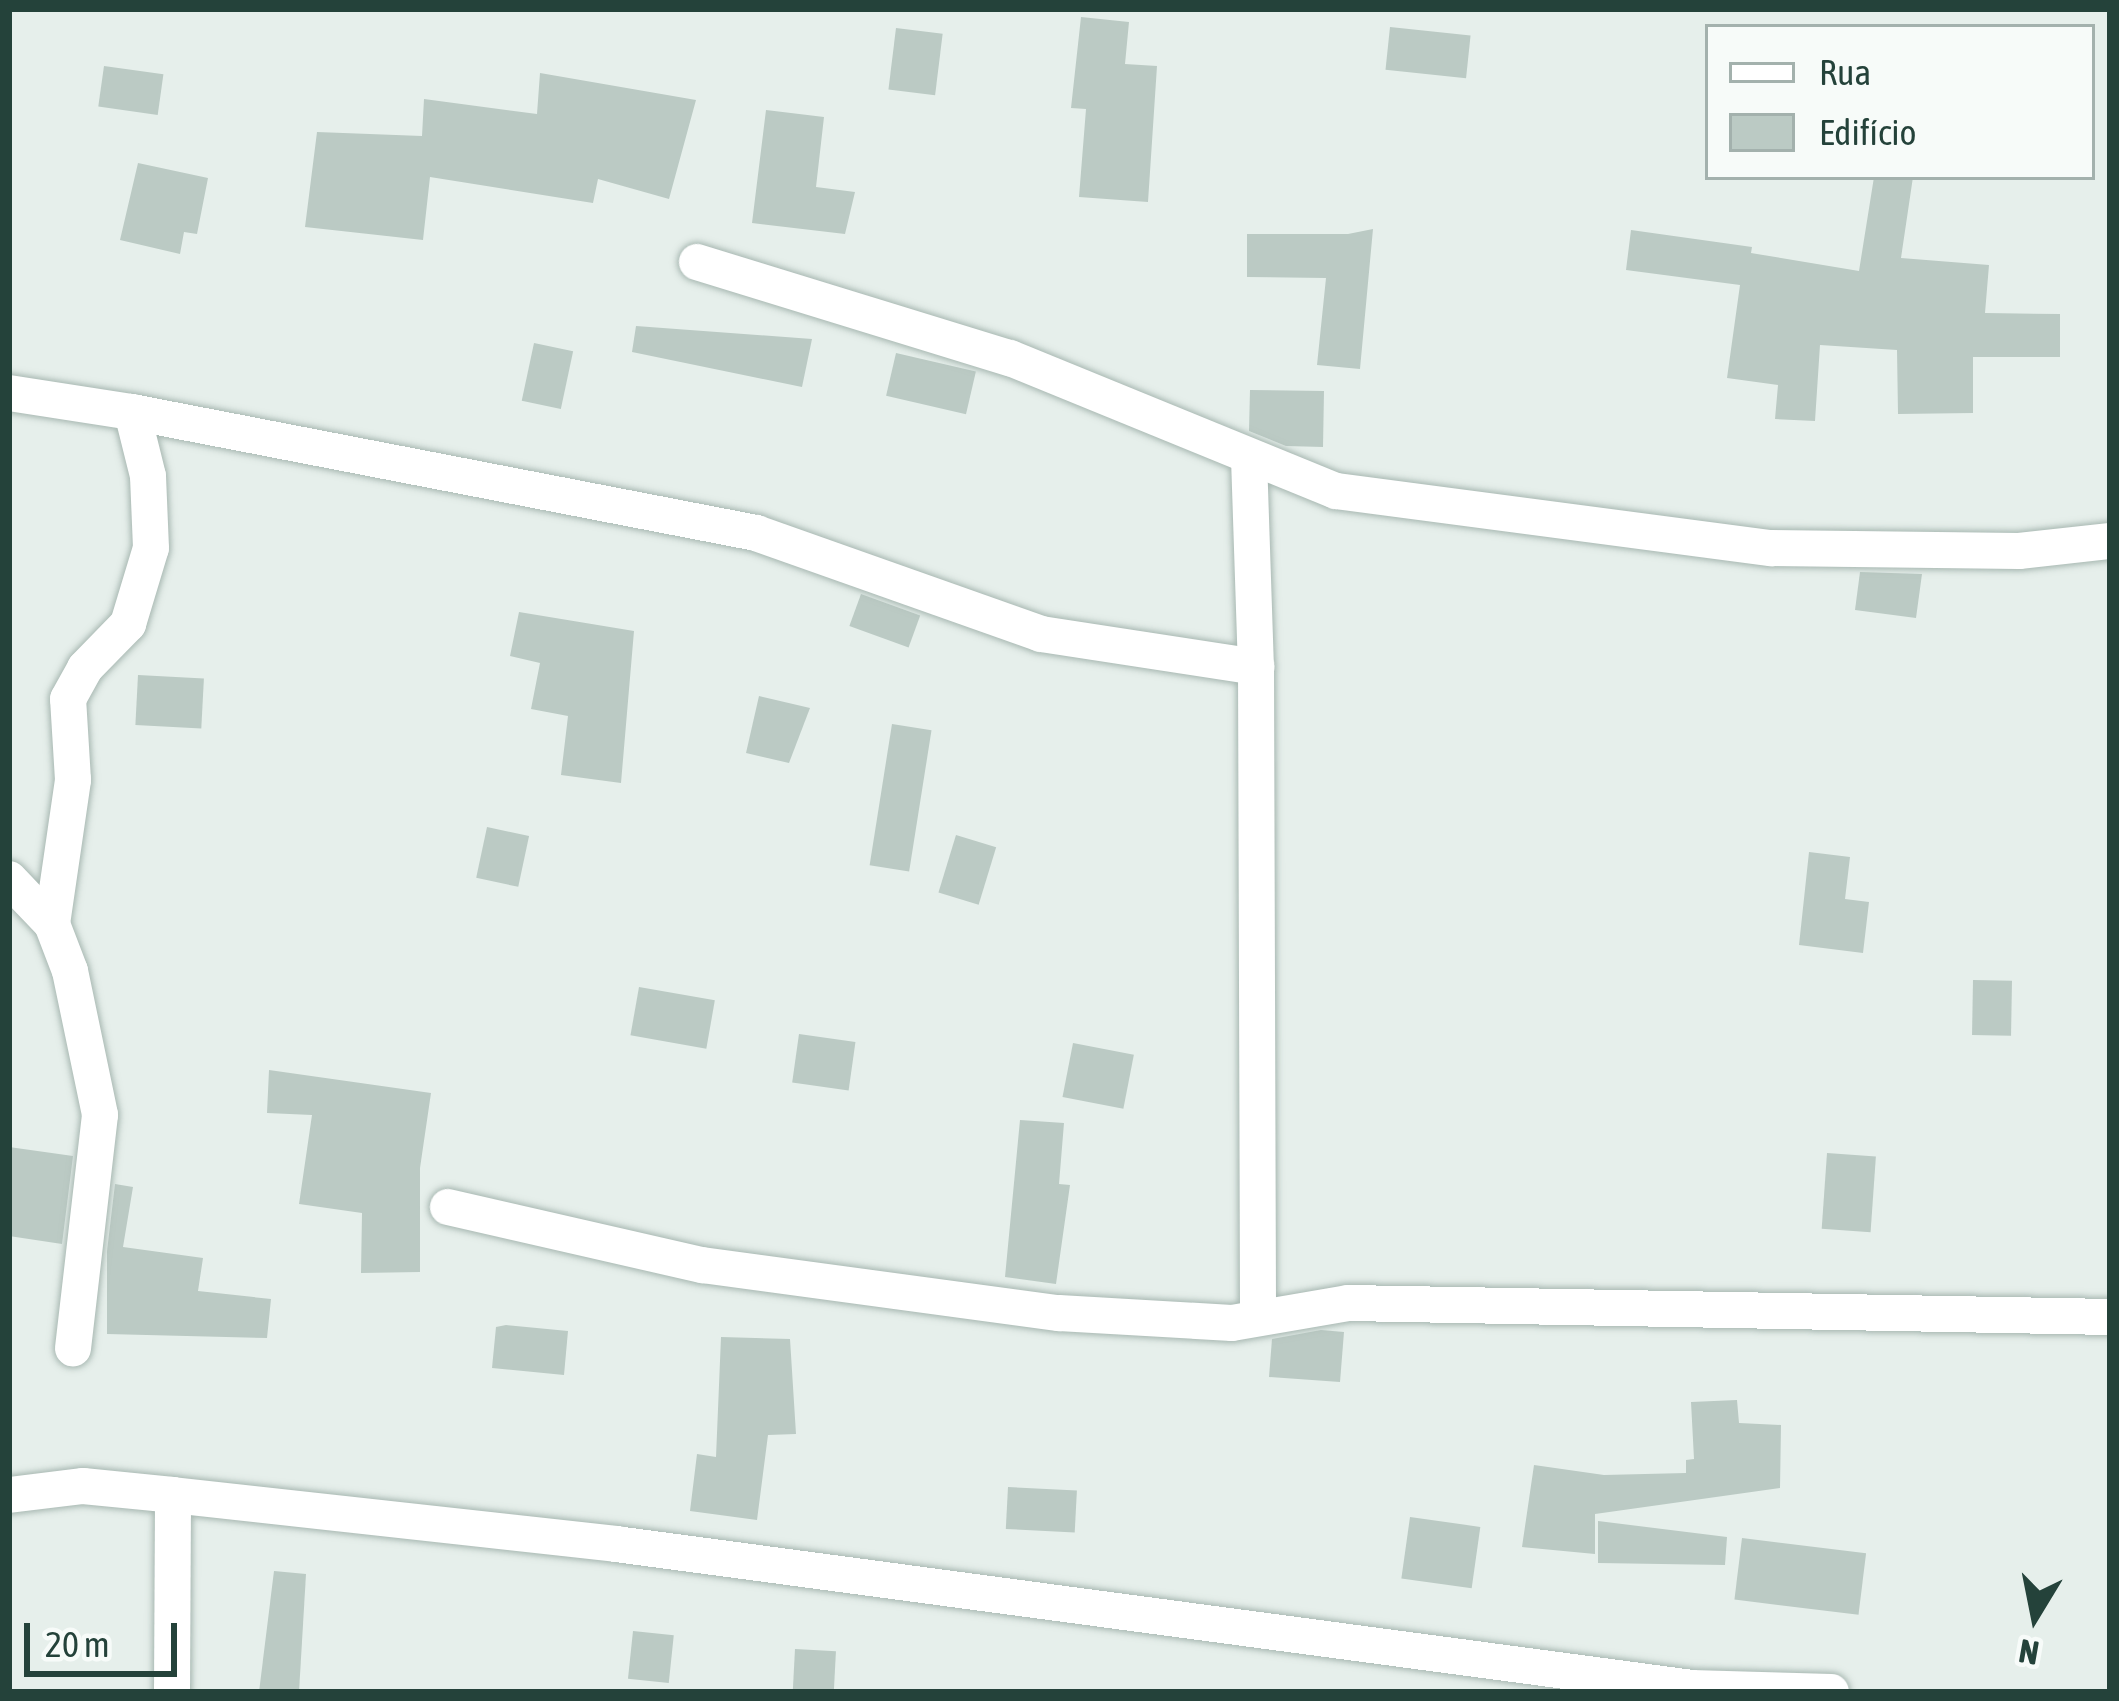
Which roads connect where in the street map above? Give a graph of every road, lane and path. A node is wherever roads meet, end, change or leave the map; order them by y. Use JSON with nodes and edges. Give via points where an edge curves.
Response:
{"nodes":[{"id":1,"x":697,"y":262,"type":"dead end"},
{"id":2,"x":9,"y":393,"type":"edge"},
{"id":3,"x":132,"y":412,"type":"junction"},
{"id":4,"x":1249,"y":458,"type":"junction"},
{"id":5,"x":2110,"y":541,"type":"edge"},
{"id":6,"x":1256,"y":667,"type":"junction"},
{"id":7,"x":9,"y":879,"type":"edge"},
{"id":8,"x":52,"y":924,"type":"junction"},
{"id":9,"x":448,"y":1207,"type":"dead end"},
{"id":10,"x":2110,"y":1317,"type":"edge"},
{"id":11,"x":1258,"y":1318,"type":"junction"},
{"id":12,"x":73,"y":1348,"type":"dead end"},
{"id":13,"x":9,"y":1495,"type":"edge"},
{"id":14,"x":173,"y":1496,"type":"junction"},
{"id":15,"x":172,"y":1692,"type":"edge"},
{"id":16,"x":1831,"y":1692,"type":"edge"}],
"edges":[{"from":1,"to":4,"type":"street","via":[[1010,358]]},
{"from":2,"to":3,"type":"street"},
{"from":3,"to":6,"type":"street","via":[[756,533],[1041,634]]},
{"from":3,"to":8,"type":"street","via":[[148,476],[152,548],[128,624],[85,668],[68,699],[73,781]]},
{"from":4,"to":5,"type":"street","via":[[1336,491],[1771,548],[2019,551]]},
{"from":4,"to":6,"type":"street"},
{"from":6,"to":11,"type":"street"},
{"from":7,"to":8,"type":"street"},
{"from":8,"to":12,"type":"street","via":[[100,1114]]},
{"from":9,"to":11,"type":"street","via":[[702,1264],[1059,1313],[1232,1324]]},
{"from":10,"to":11,"type":"street","via":[[1348,1303]]},
{"from":13,"to":14,"type":"street","via":[[83,1486]]},
{"from":14,"to":15,"type":"street"},
{"from":14,"to":16,"type":"street","via":[[685,1553],[1692,1688]]}]}
